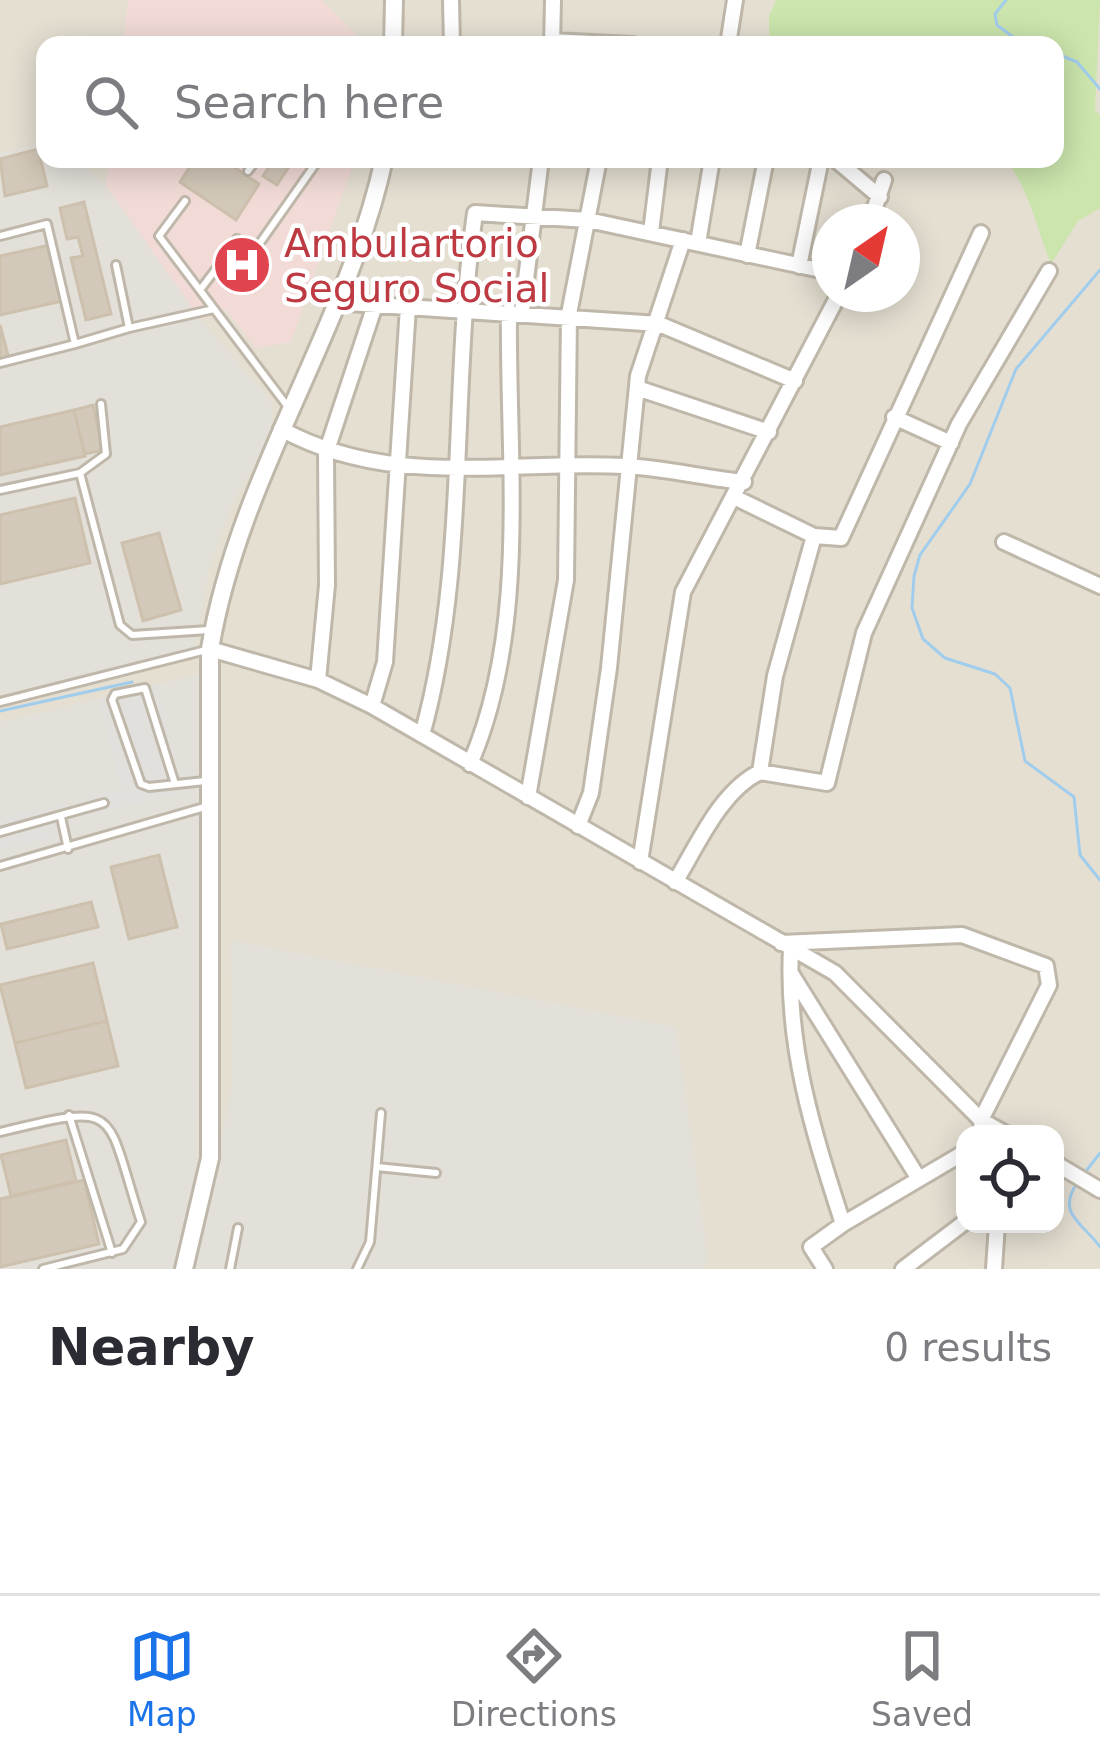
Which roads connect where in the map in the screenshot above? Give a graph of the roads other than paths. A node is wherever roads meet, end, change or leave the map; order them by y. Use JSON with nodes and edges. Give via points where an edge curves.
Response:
{"nodes":[{"id":1,"x":394,"y":0,"type":"edge"},
{"id":2,"x":452,"y":0,"type":"edge"},
{"id":3,"x":553,"y":0,"type":"edge"},
{"id":4,"x":735,"y":0,"type":"edge"},
{"id":5,"x":394,"y":36,"type":"edge"},
{"id":6,"x":452,"y":36,"type":"edge"},
{"id":7,"x":552,"y":36,"type":"edge"},
{"id":8,"x":729,"y":36,"type":"edge"},
{"id":9,"x":250,"y":168,"type":"edge"},
{"id":10,"x":313,"y":168,"type":"edge"},
{"id":11,"x":381,"y":168,"type":"edge"},
{"id":12,"x":539,"y":168,"type":"edge"},
{"id":13,"x":597,"y":168,"type":"edge"},
{"id":14,"x":659,"y":168,"type":"edge"},
{"id":15,"x":710,"y":168,"type":"edge"},
{"id":16,"x":764,"y":168,"type":"edge"},
{"id":17,"x":819,"y":168,"type":"edge"},
{"id":18,"x":846,"y":168,"type":"edge"},
{"id":19,"x":248,"y":171,"type":"dead end"},
{"id":20,"x":884,"y":180,"type":"dead end"},
{"id":21,"x":880,"y":197,"type":"junction"},
{"id":22,"x":185,"y":201,"type":"dead end"},
{"id":23,"x":877,"y":204,"type":"edge"},
{"id":24,"x":532,"y":212,"type":"junction"},
{"id":25,"x":588,"y":220,"type":"junction"},
{"id":26,"x":651,"y":232,"type":"junction"},
{"id":27,"x":981,"y":233,"type":"dead end"},
{"id":28,"x":0,"y":236,"type":"edge"},
{"id":29,"x":237,"y":239,"type":"dead end"},
{"id":30,"x":690,"y":242,"type":"junction"},
{"id":31,"x":747,"y":255,"type":"junction"},
{"id":32,"x":116,"y":265,"type":"dead end"},
{"id":33,"x":799,"y":266,"type":"junction"},
{"id":34,"x":216,"y":269,"type":"junction"},
{"id":35,"x":812,"y":269,"type":"edge"},
{"id":36,"x":1048,"y":271,"type":"dead end"},
{"id":37,"x":200,"y":290,"type":"junction"},
{"id":38,"x":333,"y":302,"type":"junction"},
{"id":39,"x":375,"y":305,"type":"junction"},
{"id":40,"x":409,"y":307,"type":"junction"},
{"id":41,"x":214,"y":309,"type":"junction"},
{"id":42,"x":464,"y":309,"type":"junction"},
{"id":43,"x":516,"y":311,"type":"junction"},
{"id":44,"x":830,"y":312,"type":"edge"},
{"id":45,"x":569,"y":314,"type":"junction"},
{"id":46,"x":659,"y":324,"type":"junction"},
{"id":47,"x":129,"y":328,"type":"junction"},
{"id":48,"x":75,"y":344,"type":"junction"},
{"id":49,"x":0,"y":363,"type":"edge"},
{"id":50,"x":795,"y":382,"type":"junction"},
{"id":51,"x":637,"y":388,"type":"junction"},
{"id":52,"x":101,"y":404,"type":"dead end"},
{"id":53,"x":290,"y":410,"type":"junction"},
{"id":54,"x":894,"y":417,"type":"junction"},
{"id":55,"x":281,"y":429,"type":"junction"},
{"id":56,"x":769,"y":432,"type":"junction"},
{"id":57,"x":951,"y":443,"type":"junction"},
{"id":58,"x":326,"y":454,"type":"junction"},
{"id":59,"x":454,"y":466,"type":"junction"},
{"id":60,"x":508,"y":466,"type":"junction"},
{"id":61,"x":567,"y":466,"type":"junction"},
{"id":62,"x":628,"y":466,"type":"junction"},
{"id":63,"x":396,"y":468,"type":"junction"},
{"id":64,"x":80,"y":472,"type":"junction"},
{"id":65,"x":744,"y":482,"type":"junction"},
{"id":66,"x":0,"y":490,"type":"edge"},
{"id":67,"x":736,"y":498,"type":"junction"},
{"id":68,"x":814,"y":536,"type":"junction"},
{"id":69,"x":1004,"y":542,"type":"dead end"},
{"id":70,"x":1100,"y":586,"type":"edge"},
{"id":71,"x":211,"y":640,"type":"junction"},
{"id":72,"x":318,"y":680,"type":"junction"},
{"id":73,"x":0,"y":702,"type":"edge"},
{"id":74,"x":373,"y":706,"type":"junction"},
{"id":75,"x":422,"y":735,"type":"junction"},
{"id":76,"x":470,"y":764,"type":"junction"},
{"id":77,"x":760,"y":772,"type":"junction"},
{"id":78,"x":208,"y":781,"type":"junction"},
{"id":79,"x":175,"y":784,"type":"junction"},
{"id":80,"x":528,"y":797,"type":"junction"},
{"id":81,"x":104,"y":803,"type":"dead end"},
{"id":82,"x":208,"y":806,"type":"junction"},
{"id":83,"x":61,"y":817,"type":"junction"},
{"id":84,"x":578,"y":826,"type":"junction"},
{"id":85,"x":0,"y":832,"type":"edge"},
{"id":86,"x":68,"y":849,"type":"junction"},
{"id":87,"x":640,"y":862,"type":"junction"},
{"id":88,"x":0,"y":866,"type":"edge"},
{"id":89,"x":675,"y":882,"type":"junction"},
{"id":90,"x":786,"y":945,"type":"junction"},
{"id":91,"x":790,"y":971,"type":"junction"},
{"id":92,"x":382,"y":1113,"type":"dead end"},
{"id":93,"x":69,"y":1115,"type":"junction"},
{"id":94,"x":980,"y":1125,"type":"edge"},
{"id":95,"x":983,"y":1125,"type":"edge"},
{"id":96,"x":0,"y":1132,"type":"edge"},
{"id":97,"x":956,"y":1157,"type":"edge"},
{"id":98,"x":376,"y":1167,"type":"junction"},
{"id":99,"x":1064,"y":1168,"type":"edge"},
{"id":100,"x":436,"y":1173,"type":"dead end"},
{"id":101,"x":919,"y":1179,"type":"junction"},
{"id":102,"x":1100,"y":1190,"type":"edge"},
{"id":103,"x":843,"y":1224,"type":"junction"},
{"id":104,"x":238,"y":1228,"type":"dead end"},
{"id":105,"x":956,"y":1229,"type":"edge"},
{"id":106,"x":997,"y":1233,"type":"edge"},
{"id":107,"x":112,"y":1253,"type":"junction"},
{"id":108,"x":43,"y":1269,"type":"edge"},
{"id":109,"x":184,"y":1269,"type":"edge"},
{"id":110,"x":230,"y":1269,"type":"edge"},
{"id":111,"x":357,"y":1269,"type":"edge"},
{"id":112,"x":825,"y":1269,"type":"edge"},
{"id":113,"x":903,"y":1269,"type":"edge"},
{"id":114,"x":994,"y":1269,"type":"edge"}],
"edges":[{"from":1,"to":5,"type":"street"},
{"from":2,"to":6,"type":"street"},
{"from":3,"to":7,"type":"street"},
{"from":4,"to":8,"type":"street"},
{"from":9,"to":19,"type":"lane"},
{"from":10,"to":34,"type":"lane","via":[[243,267]]},
{"from":11,"to":38,"type":"street"},
{"from":12,"to":24,"type":"street"},
{"from":13,"to":25,"type":"street"},
{"from":14,"to":26,"type":"street"},
{"from":15,"to":30,"type":"street"},
{"from":16,"to":31,"type":"street"},
{"from":17,"to":33,"type":"street"},
{"from":18,"to":21,"type":"street"},
{"from":20,"to":21,"type":"street"},
{"from":21,"to":23,"type":"street"},
{"from":22,"to":37,"type":"lane","via":[[159,236]]},
{"from":24,"to":25,"type":"street"},
{"from":24,"to":42,"type":"street","via":[[476,214]]},
{"from":24,"to":43,"type":"street"},
{"from":25,"to":26,"type":"street"},
{"from":25,"to":45,"type":"street"},
{"from":26,"to":30,"type":"street"},
{"from":27,"to":54,"type":"street"},
{"from":28,"to":48,"type":"lane","via":[[47,224]]},
{"from":29,"to":34,"type":"lane"},
{"from":30,"to":31,"type":"street"},
{"from":30,"to":46,"type":"street"},
{"from":31,"to":33,"type":"street"},
{"from":32,"to":47,"type":"lane"},
{"from":33,"to":35,"type":"street"},
{"from":34,"to":37,"type":"lane"},
{"from":36,"to":57,"type":"street"},
{"from":37,"to":41,"type":"lane"},
{"from":38,"to":39,"type":"street"},
{"from":38,"to":53,"type":"street"},
{"from":39,"to":40,"type":"street"},
{"from":39,"to":58,"type":"street"},
{"from":40,"to":42,"type":"street"},
{"from":40,"to":63,"type":"street"},
{"from":41,"to":47,"type":"lane"},
{"from":41,"to":53,"type":"lane"},
{"from":42,"to":43,"type":"street"},
{"from":42,"to":59,"type":"street"},
{"from":43,"to":45,"type":"street"},
{"from":43,"to":60,"type":"street"},
{"from":44,"to":50,"type":"street"},
{"from":45,"to":46,"type":"street"},
{"from":45,"to":61,"type":"street"},
{"from":46,"to":50,"type":"street"},
{"from":46,"to":51,"type":"street"},
{"from":47,"to":48,"type":"lane"},
{"from":48,"to":49,"type":"lane"},
{"from":50,"to":56,"type":"street"},
{"from":51,"to":56,"type":"street"},
{"from":51,"to":62,"type":"street"},
{"from":52,"to":64,"type":"lane","via":[[106,454]]},
{"from":53,"to":55,"type":"street"},
{"from":54,"to":57,"type":"street"},
{"from":54,"to":68,"type":"street","via":[[841,538]]},
{"from":55,"to":58,"type":"street"},
{"from":55,"to":71,"type":"street","via":[[232,544]]},
{"from":56,"to":65,"type":"street"},
{"from":57,"to":77,"type":"street","via":[[864,633],[827,783]]},
{"from":58,"to":63,"type":"street"},
{"from":58,"to":72,"type":"street"},
{"from":59,"to":60,"type":"street"},
{"from":59,"to":63,"type":"street"},
{"from":59,"to":75,"type":"street","via":[[443,660]]},
{"from":60,"to":61,"type":"street"},
{"from":60,"to":76,"type":"street","via":[[497,686]]},
{"from":61,"to":62,"type":"street"},
{"from":61,"to":80,"type":"street","via":[[566,580]]},
{"from":62,"to":65,"type":"street"},
{"from":62,"to":84,"type":"street","via":[[609,668],[591,793]]},
{"from":63,"to":74,"type":"street","via":[[385,662]]},
{"from":64,"to":66,"type":"lane"},
{"from":64,"to":71,"type":"lane","via":[[125,632]]},
{"from":65,"to":67,"type":"street"},
{"from":67,"to":68,"type":"street"},
{"from":67,"to":87,"type":"street","via":[[683,592]]},
{"from":68,"to":77,"type":"street","via":[[775,676]]},
{"from":69,"to":70,"type":"street"},
{"from":71,"to":72,"type":"street"},
{"from":71,"to":73,"type":"lane"},
{"from":71,"to":78,"type":"street"},
{"from":72,"to":74,"type":"street"},
{"from":74,"to":75,"type":"street"},
{"from":75,"to":76,"type":"street"},
{"from":76,"to":80,"type":"street"},
{"from":77,"to":89,"type":"street","via":[[721,807]]},
{"from":78,"to":79,"type":"lane"},
{"from":78,"to":82,"type":"street"},
{"from":79,"to":79,"type":"lane","via":[[142,784],[115,694],[145,688]]},
{"from":80,"to":84,"type":"street"},
{"from":81,"to":83,"type":"lane"},
{"from":82,"to":86,"type":"lane"},
{"from":82,"to":109,"type":"street","via":[[210,1158]]},
{"from":83,"to":85,"type":"lane"},
{"from":83,"to":86,"type":"lane"},
{"from":84,"to":87,"type":"street"},
{"from":86,"to":88,"type":"lane"},
{"from":87,"to":89,"type":"street"},
{"from":89,"to":90,"type":"street"},
{"from":90,"to":91,"type":"street"},
{"from":90,"to":94,"type":"street","via":[[851,987]]},
{"from":90,"to":95,"type":"street","via":[[962,935],[1046,966],[1049,985]]},
{"from":91,"to":101,"type":"street"},
{"from":91,"to":103,"type":"street","via":[[800,1088]]},
{"from":92,"to":98,"type":"lane"},
{"from":93,"to":96,"type":"lane"},
{"from":93,"to":107,"type":"lane"},
{"from":93,"to":107,"type":"lane","via":[[89,1113],[112,1131],[141,1222]]},
{"from":97,"to":101,"type":"street"},
{"from":98,"to":100,"type":"lane"},
{"from":98,"to":111,"type":"lane","via":[[370,1242]]},
{"from":99,"to":102,"type":"street"},
{"from":101,"to":103,"type":"street"},
{"from":103,"to":112,"type":"street","via":[[811,1247]]},
{"from":104,"to":110,"type":"lane"},
{"from":105,"to":113,"type":"street"},
{"from":106,"to":114,"type":"street"},
{"from":107,"to":108,"type":"lane"}]}
